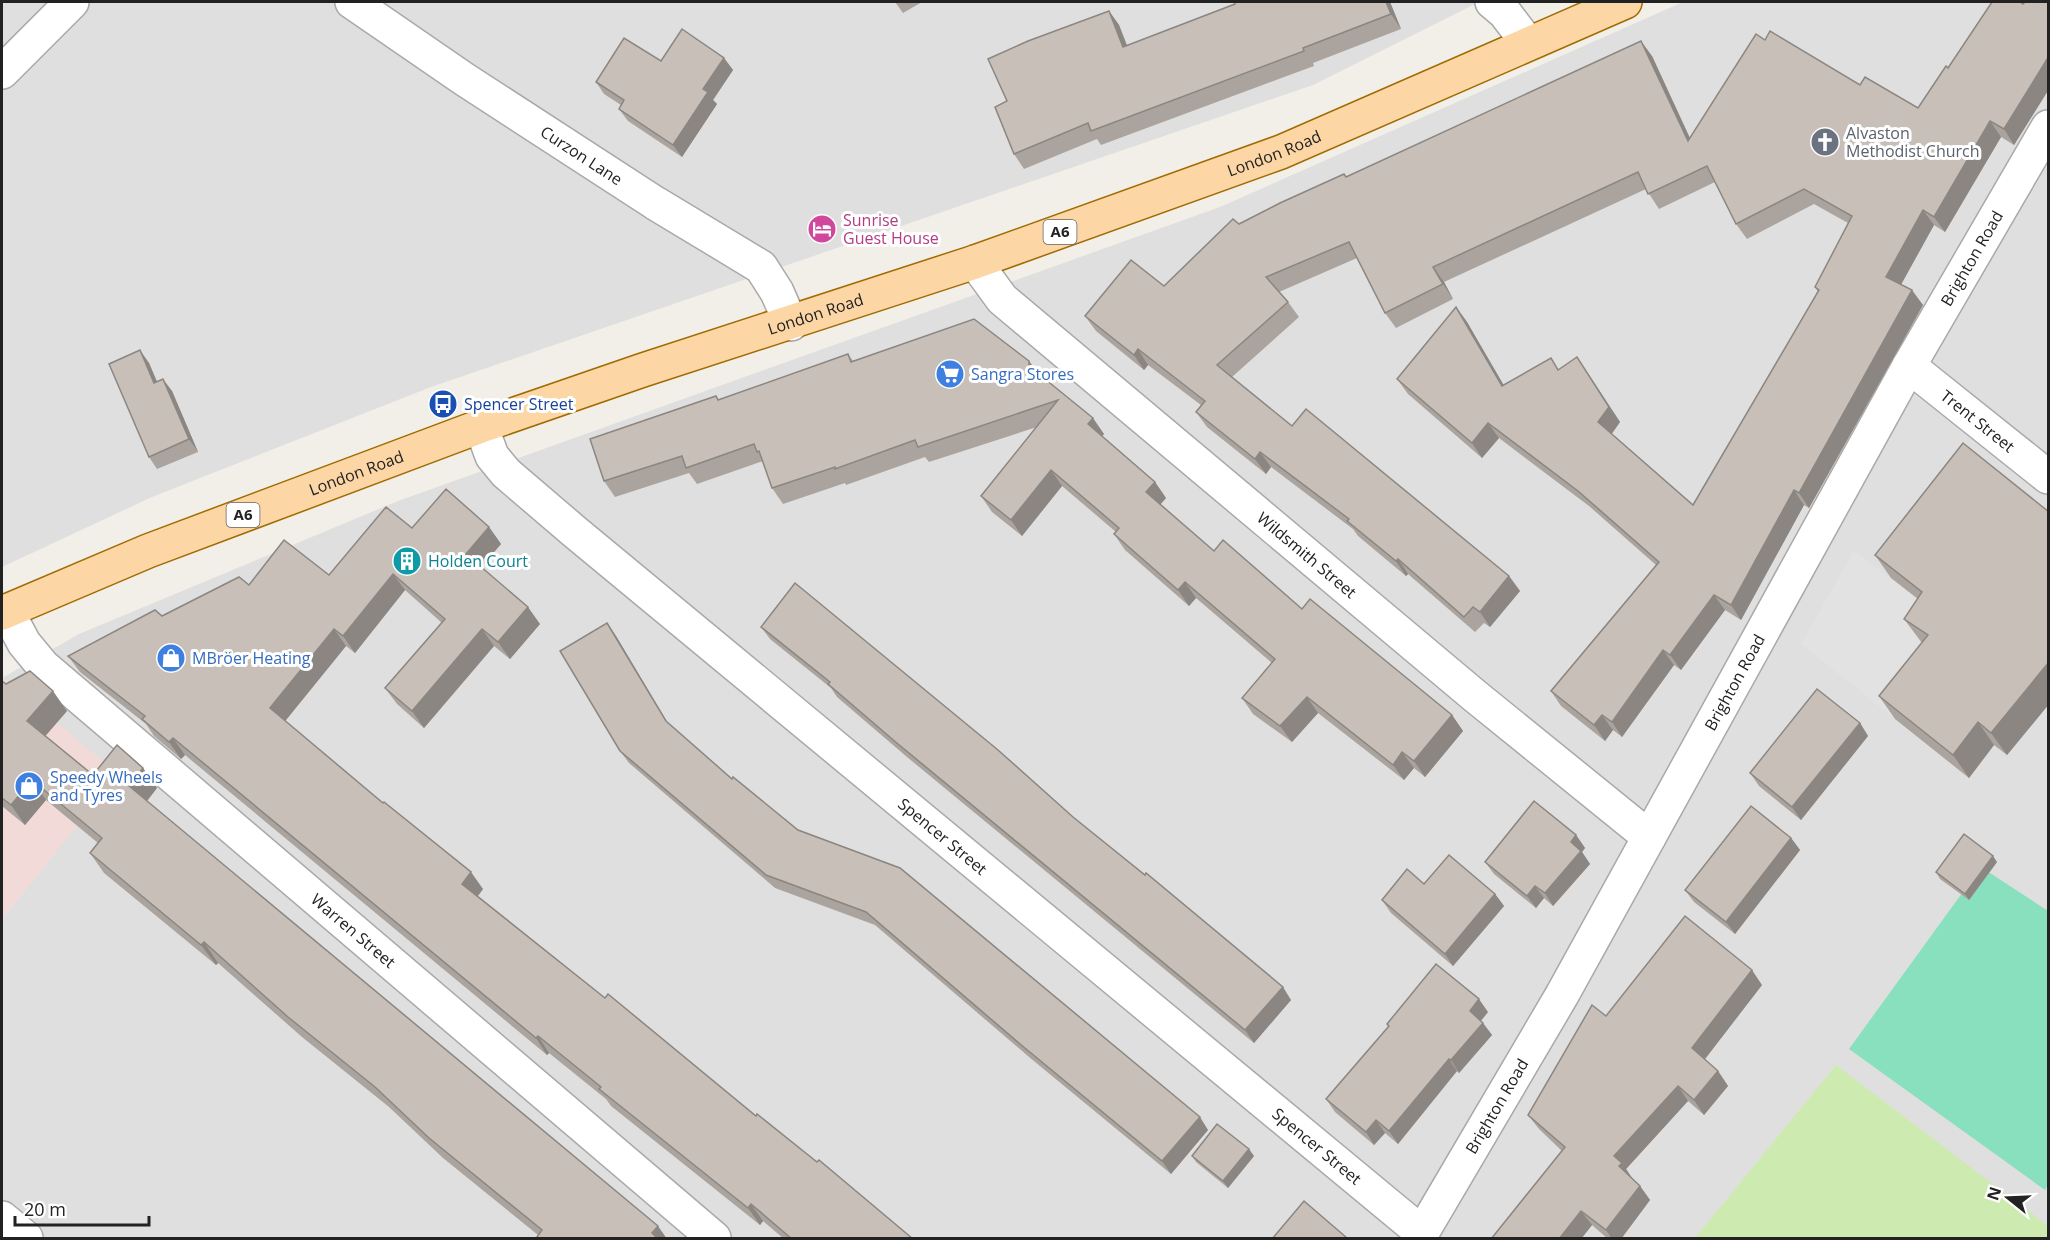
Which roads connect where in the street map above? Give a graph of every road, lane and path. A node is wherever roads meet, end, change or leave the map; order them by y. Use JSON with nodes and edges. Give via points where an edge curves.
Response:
{"nodes":[{"id":1,"x":72,"y":2,"type":"edge"},
{"id":2,"x":352,"y":2,"type":"edge"},
{"id":3,"x":1492,"y":2,"type":"edge"},
{"id":4,"x":1625,"y":2,"type":"edge"},
{"id":5,"x":1527,"y":42,"type":"junction"},
{"id":6,"x":2,"y":72,"type":"edge"},
{"id":7,"x":2049,"y":127,"type":"edge"},
{"id":8,"x":975,"y":262,"type":"junction"},
{"id":9,"x":791,"y":324,"type":"junction"},
{"id":10,"x":1909,"y":366,"type":"junction"},
{"id":11,"x":481,"y":426,"type":"junction"},
{"id":12,"x":2049,"y":477,"type":"edge"},
{"id":13,"x":4,"y":612,"type":"edge"},
{"id":14,"x":1649,"y":837,"type":"junction"},
{"id":15,"x":2,"y":1218,"type":"edge"},
{"id":16,"x":1421,"y":1236,"type":"edge"},
{"id":17,"x":26,"y":1239,"type":"edge"},
{"id":18,"x":714,"y":1239,"type":"edge"}],
"edges":[{"from":1,"to":6,"type":"street"},
{"from":2,"to":9,"type":"street","name":"Curzon Lane","via":[[635,190],[761,267]]},
{"from":3,"to":5,"type":"street"},
{"from":4,"to":5,"type":"main road","name":"London Road","number":"A6"},
{"from":5,"to":8,"type":"main road","name":"London Road","number":"A6","via":[[1281,152]]},
{"from":7,"to":10,"type":"street","name":"Brighton Road"},
{"from":8,"to":9,"type":"main road","name":"London Road","number":"A6"},
{"from":8,"to":14,"type":"street","name":"Wildsmith Street","via":[[1002,299],[1466,689]]},
{"from":9,"to":11,"type":"main road","name":"London Road","number":"A6"},
{"from":10,"to":12,"type":"street","name":"Trent Street"},
{"from":10,"to":14,"type":"street","name":"Brighton Road"},
{"from":11,"to":13,"type":"main road","name":"London Road","number":"A6","via":[[148,551]]},
{"from":11,"to":16,"type":"street","name":"Spencer Street","via":[[492,456],[506,473],[557,517]]},
{"from":13,"to":18,"type":"street","name":"Warren Street","via":[[43,666]]},
{"from":14,"to":16,"type":"street","name":"Brighton Road"},
{"from":15,"to":17,"type":"street"}]}
